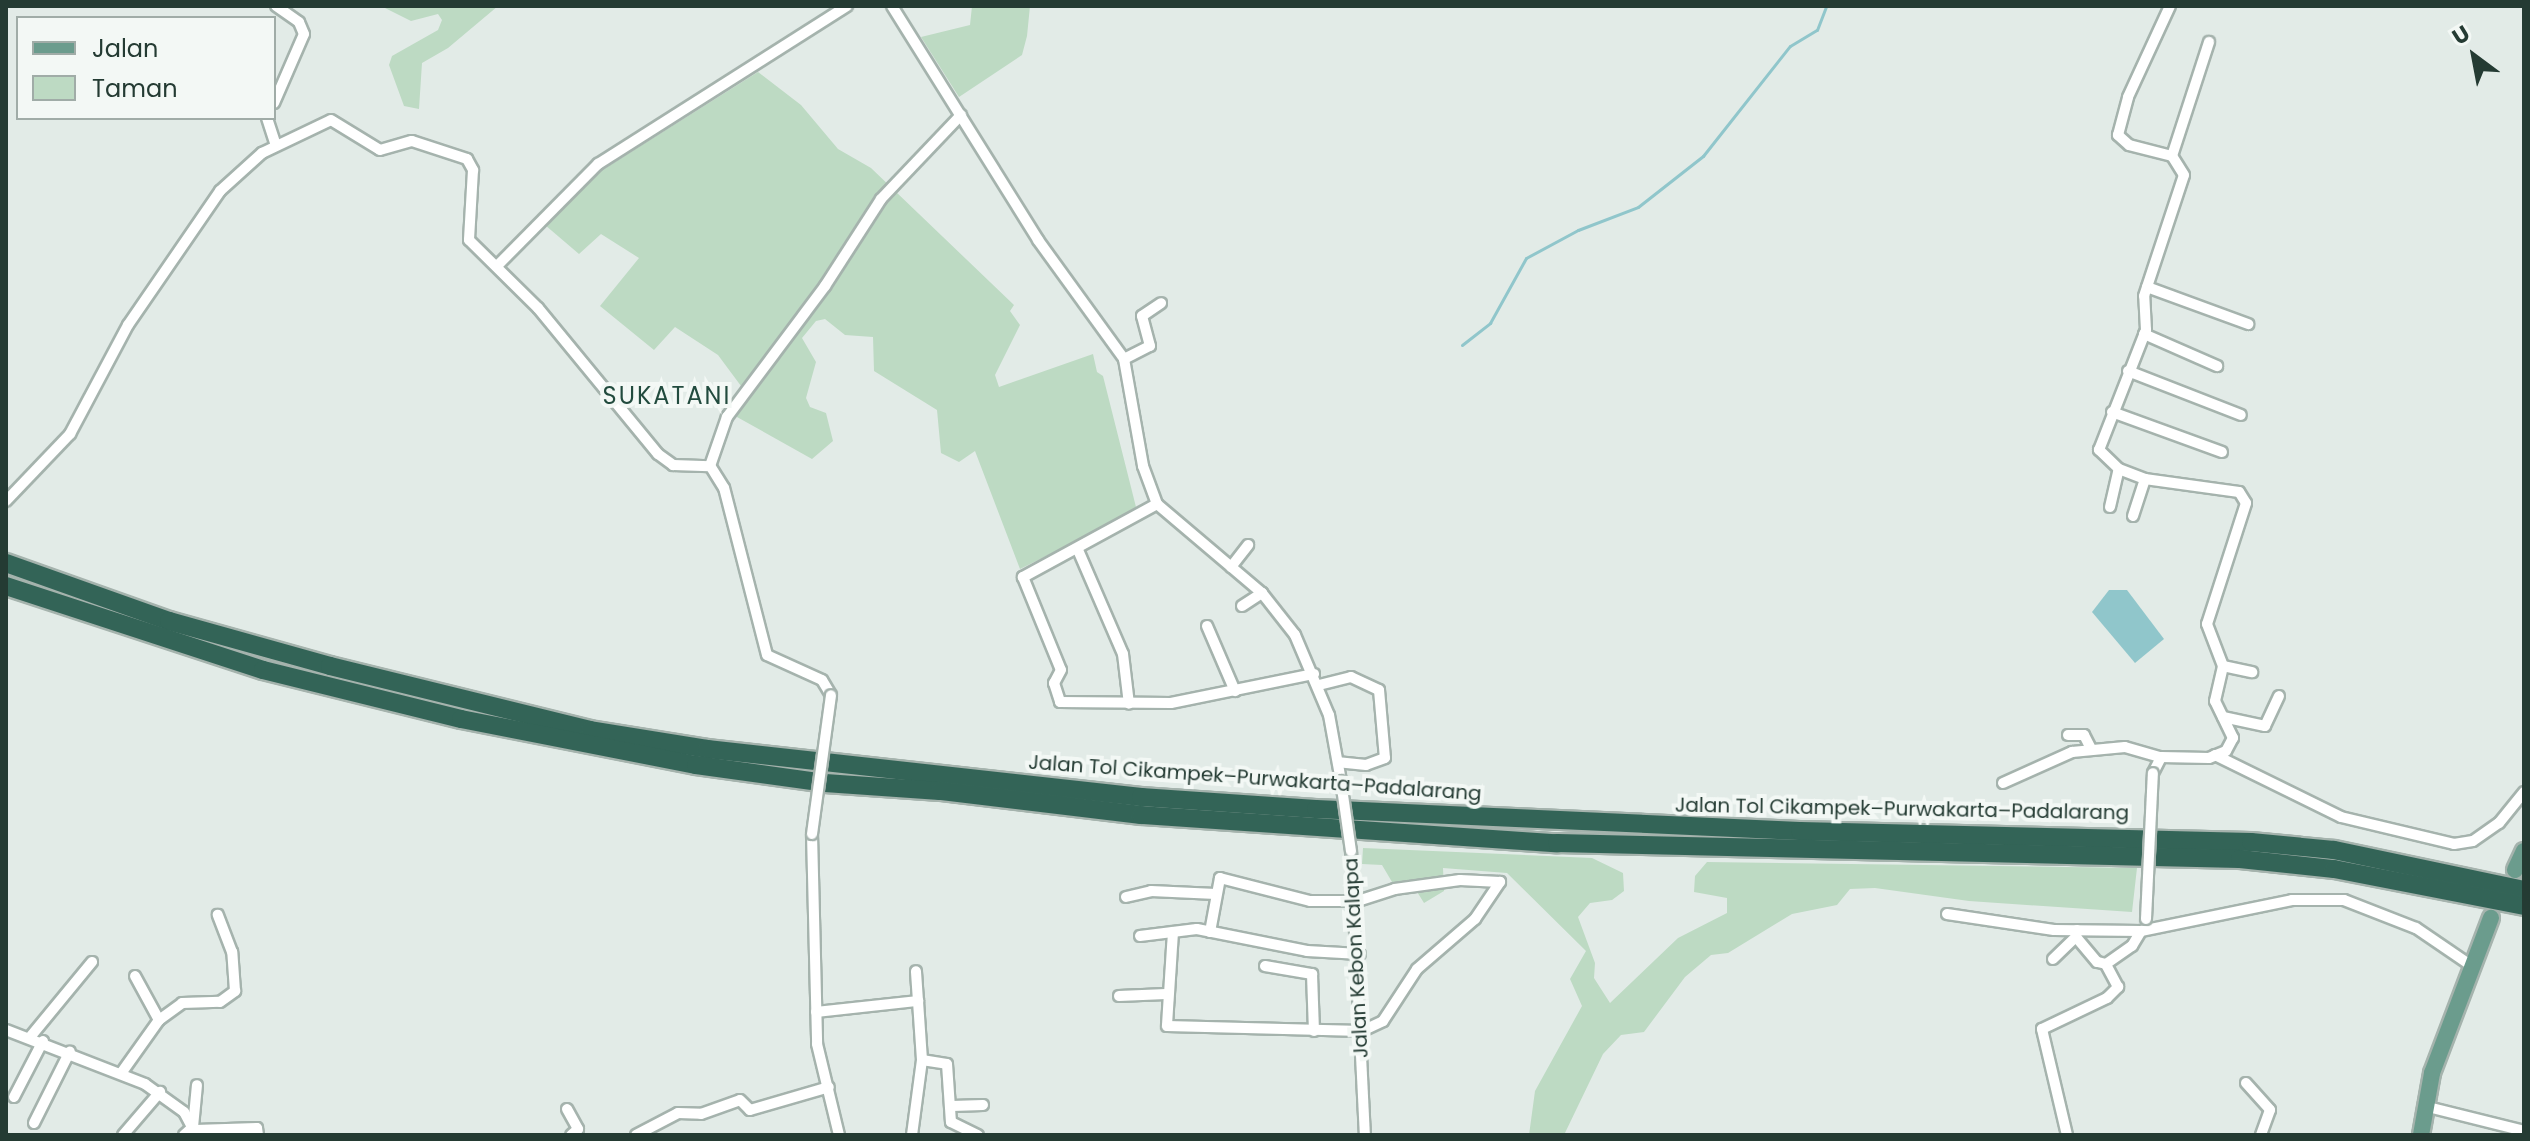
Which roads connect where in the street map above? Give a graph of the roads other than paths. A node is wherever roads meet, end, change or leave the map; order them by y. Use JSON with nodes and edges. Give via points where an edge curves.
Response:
{"nodes":[{"id":1,"x":276,"y":6,"type":"edge"},
{"id":2,"x":847,"y":6,"type":"edge"},
{"id":3,"x":892,"y":6,"type":"edge"},
{"id":4,"x":2170,"y":6,"type":"edge"},
{"id":5,"x":2209,"y":42,"type":"dead end"},
{"id":6,"x":276,"y":98,"type":"edge"},
{"id":7,"x":961,"y":115,"type":"junction"},
{"id":8,"x":268,"y":120,"type":"edge"},
{"id":9,"x":276,"y":145,"type":"junction"},
{"id":10,"x":2172,"y":156,"type":"junction"},
{"id":11,"x":499,"y":264,"type":"junction"},
{"id":12,"x":2147,"y":287,"type":"junction"},
{"id":13,"x":1161,"y":303,"type":"dead end"},
{"id":14,"x":2248,"y":324,"type":"dead end"},
{"id":15,"x":2144,"y":334,"type":"junction"},
{"id":16,"x":1124,"y":359,"type":"junction"},
{"id":17,"x":2217,"y":366,"type":"dead end"},
{"id":18,"x":2128,"y":371,"type":"junction"},
{"id":19,"x":2112,"y":412,"type":"junction"},
{"id":20,"x":2241,"y":415,"type":"dead end"},
{"id":21,"x":2222,"y":452,"type":"dead end"},
{"id":22,"x":710,"y":466,"type":"junction"},
{"id":23,"x":2119,"y":469,"type":"junction"},
{"id":24,"x":2145,"y":479,"type":"junction"},
{"id":25,"x":6,"y":501,"type":"edge"},
{"id":26,"x":1157,"y":504,"type":"junction"},
{"id":27,"x":2110,"y":507,"type":"dead end"},
{"id":28,"x":2133,"y":516,"type":"dead end"},
{"id":29,"x":1248,"y":545,"type":"dead end"},
{"id":30,"x":1078,"y":550,"type":"junction"},
{"id":31,"x":6,"y":563,"type":"edge"},
{"id":32,"x":1231,"y":567,"type":"junction"},
{"id":33,"x":6,"y":586,"type":"edge"},
{"id":34,"x":1262,"y":593,"type":"junction"},
{"id":35,"x":1242,"y":606,"type":"dead end"},
{"id":36,"x":1207,"y":626,"type":"dead end"},
{"id":37,"x":2223,"y":666,"type":"junction"},
{"id":38,"x":2252,"y":672,"type":"dead end"},
{"id":39,"x":1316,"y":679,"type":"junction"},
{"id":40,"x":1235,"y":691,"type":"junction"},
{"id":41,"x":2279,"y":696,"type":"dead end"},
{"id":42,"x":1129,"y":704,"type":"junction"},
{"id":43,"x":2223,"y":717,"type":"junction"},
{"id":44,"x":2068,"y":735,"type":"dead end"},
{"id":45,"x":2091,"y":749,"type":"junction"},
{"id":46,"x":2215,"y":755,"type":"junction"},
{"id":47,"x":2161,"y":757,"type":"junction"},
{"id":48,"x":1339,"y":762,"type":"junction"},
{"id":49,"x":2003,"y":783,"type":"dead end"},
{"id":50,"x":2524,"y":792,"type":"edge"},
{"id":51,"x":2524,"y":851,"type":"edge"},
{"id":52,"x":2515,"y":870,"type":"dead end"},
{"id":53,"x":2524,"y":890,"type":"edge"},
{"id":54,"x":1216,"y":894,"type":"junction"},
{"id":55,"x":1126,"y":897,"type":"dead end"},
{"id":56,"x":1357,"y":901,"type":"junction"},
{"id":57,"x":2524,"y":906,"type":"edge"},
{"id":58,"x":1947,"y":914,"type":"dead end"},
{"id":59,"x":218,"y":915,"type":"dead end"},
{"id":60,"x":2491,"y":918,"type":"dead end"},
{"id":61,"x":2145,"y":927,"type":"junction"},
{"id":62,"x":1173,"y":932,"type":"junction"},
{"id":63,"x":1210,"y":932,"type":"junction"},
{"id":64,"x":2077,"y":933,"type":"junction"},
{"id":65,"x":1140,"y":936,"type":"dead end"},
{"id":66,"x":1360,"y":954,"type":"junction"},
{"id":67,"x":2053,"y":959,"type":"dead end"},
{"id":68,"x":92,"y":962,"type":"dead end"},
{"id":69,"x":2106,"y":964,"type":"junction"},
{"id":70,"x":2469,"y":964,"type":"junction"},
{"id":71,"x":1265,"y":966,"type":"dead end"},
{"id":72,"x":916,"y":971,"type":"dead end"},
{"id":73,"x":135,"y":976,"type":"dead end"},
{"id":74,"x":1166,"y":994,"type":"junction"},
{"id":75,"x":1119,"y":996,"type":"dead end"},
{"id":76,"x":918,"y":1001,"type":"junction"},
{"id":77,"x":816,"y":1012,"type":"junction"},
{"id":78,"x":159,"y":1020,"type":"junction"},
{"id":79,"x":6,"y":1030,"type":"edge"},
{"id":80,"x":1314,"y":1031,"type":"junction"},
{"id":81,"x":1362,"y":1031,"type":"junction"},
{"id":82,"x":31,"y":1036,"type":"junction"},
{"id":83,"x":43,"y":1041,"type":"junction"},
{"id":84,"x":70,"y":1051,"type":"junction"},
{"id":85,"x":922,"y":1060,"type":"junction"},
{"id":86,"x":122,"y":1072,"type":"junction"},
{"id":87,"x":2246,"y":1083,"type":"dead end"},
{"id":88,"x":197,"y":1085,"type":"dead end"},
{"id":89,"x":829,"y":1087,"type":"junction"},
{"id":90,"x":160,"y":1092,"type":"junction"},
{"id":91,"x":14,"y":1097,"type":"dead end"},
{"id":92,"x":983,"y":1105,"type":"dead end"},
{"id":93,"x":952,"y":1106,"type":"junction"},
{"id":94,"x":2424,"y":1106,"type":"junction"},
{"id":95,"x":567,"y":1109,"type":"dead end"},
{"id":96,"x":34,"y":1123,"type":"dead end"},
{"id":97,"x":2524,"y":1131,"type":"edge"},
{"id":98,"x":192,"y":1132,"type":"edge"},
{"id":99,"x":123,"y":1135,"type":"edge"},
{"id":100,"x":258,"y":1135,"type":"edge"},
{"id":101,"x":571,"y":1135,"type":"edge"},
{"id":102,"x":636,"y":1135,"type":"edge"},
{"id":103,"x":839,"y":1135,"type":"edge"},
{"id":104,"x":912,"y":1135,"type":"edge"},
{"id":105,"x":978,"y":1135,"type":"edge"},
{"id":106,"x":1365,"y":1135,"type":"edge"},
{"id":107,"x":2067,"y":1135,"type":"edge"},
{"id":108,"x":2261,"y":1135,"type":"edge"},
{"id":109,"x":2421,"y":1135,"type":"edge"}],
"edges":[{"from":1,"to":6,"type":"street","via":[[301,24],[304,34]]},
{"from":2,"to":11,"type":"street","via":[[598,164]]},
{"from":3,"to":7,"type":"street"},
{"from":4,"to":10,"type":"street","via":[[2128,97],[2118,135],[2129,145]]},
{"from":5,"to":10,"type":"street"},
{"from":7,"to":16,"type":"street","via":[[1038,240]]},
{"from":7,"to":22,"type":"street","via":[[881,199],[825,286],[727,417]]},
{"from":8,"to":9,"type":"street"},
{"from":9,"to":11,"type":"street","via":[[335,120],[380,150],[412,141],[467,159],[473,170],[468,236]]},
{"from":9,"to":25,"type":"street","via":[[247,164],[203,214],[128,325],[70,434]]},
{"from":10,"to":12,"type":"street","via":[[2184,175],[2179,202]]},
{"from":11,"to":22,"type":"street","via":[[658,454],[673,465]]},
{"from":12,"to":14,"type":"street"},
{"from":12,"to":15,"type":"street"},
{"from":13,"to":16,"type":"street","via":[[1142,316],[1150,346]]},
{"from":15,"to":17,"type":"street"},
{"from":15,"to":18,"type":"street"},
{"from":16,"to":26,"type":"street","via":[[1144,474]]},
{"from":18,"to":19,"type":"street"},
{"from":18,"to":20,"type":"street"},
{"from":19,"to":21,"type":"street"},
{"from":19,"to":23,"type":"street","via":[[2099,450]]},
{"from":22,"to":77,"type":"street","bridge":true,"via":[[724,488],[767,655],[822,680],[831,695],[812,834]]},
{"from":23,"to":24,"type":"street"},
{"from":23,"to":27,"type":"street"},
{"from":24,"to":28,"type":"street"},
{"from":24,"to":37,"type":"street","via":[[2239,492],[2245,500],[2207,617],[2209,637]]},
{"from":26,"to":30,"type":"street"},
{"from":26,"to":32,"type":"street","name":"Jalan Kebon Kalapa"},
{"from":29,"to":32,"type":"street"},
{"from":30,"to":42,"type":"street","via":[[1123,654]]},
{"from":30,"to":42,"type":"street","via":[[1023,577],[1061,670],[1054,683],[1058,699]]},
{"from":31,"to":53,"type":"highway","name":"Jalan Tol Cikampek–Purwakarta–Padalarang","via":[[169,621],[330,666],[590,730],[707,749],[1141,797],[1316,809],[1800,831],[2251,842],[2334,850]]},
{"from":32,"to":34,"type":"street","name":"Jalan Kebon Kalapa"},
{"from":33,"to":57,"type":"highway","name":"Jalan Tol Cikampek–Purwakarta–Padalarang","via":[[263,670],[461,719],[696,765],[825,783],[1141,815],[1557,843],[2240,859],[2334,869]]},
{"from":34,"to":35,"type":"street"},
{"from":34,"to":39,"type":"street","name":"Jalan Kebon Kalapa","via":[[1295,635]]},
{"from":36,"to":40,"type":"street"},
{"from":37,"to":38,"type":"street"},
{"from":37,"to":43,"type":"street","via":[[2215,698]]},
{"from":39,"to":40,"type":"street"},
{"from":39,"to":48,"type":"street","name":"Jalan Kebon Kalapa"},
{"from":39,"to":48,"type":"street","via":[[1351,677],[1379,690],[1385,758],[1366,765]]},
{"from":40,"to":42,"type":"street","via":[[1171,703]]},
{"from":41,"to":43,"type":"street","via":[[2263,727]]},
{"from":43,"to":46,"type":"street","via":[[2233,738],[2229,748]]},
{"from":44,"to":45,"type":"street","via":[[2083,734]]},
{"from":45,"to":47,"type":"street","via":[[2125,747]]},
{"from":45,"to":49,"type":"street","via":[[2072,752]]},
{"from":46,"to":47,"type":"street"},
{"from":46,"to":50,"type":"street","via":[[2341,817],[2454,844],[2491,829]]},
{"from":47,"to":61,"type":"street","bridge":true,"via":[[2153,773]]},
{"from":48,"to":56,"type":"street","name":"Jalan Kebon Kalapa","bridge":true},
{"from":51,"to":52,"type":"main road"},
{"from":54,"to":55,"type":"street","via":[[1151,891]]},
{"from":54,"to":56,"type":"street","via":[[1221,878],[1310,901]]},
{"from":54,"to":63,"type":"street"},
{"from":56,"to":66,"type":"street","name":"Jalan Kebon Kalapa"},
{"from":56,"to":81,"type":"street","via":[[1395,889],[1460,880],[1500,882],[1475,919],[1417,969],[1383,1021]]},
{"from":58,"to":64,"type":"street"},
{"from":59,"to":78,"type":"street","via":[[232,952],[235,991],[220,1002],[182,1003]]},
{"from":60,"to":70,"type":"main road"},
{"from":61,"to":64,"type":"street"},
{"from":61,"to":69,"type":"street","via":[[2132,946]]},
{"from":61,"to":70,"type":"street","via":[[2292,900],[2344,900],[2416,928]]},
{"from":62,"to":63,"type":"street"},
{"from":62,"to":65,"type":"street"},
{"from":62,"to":74,"type":"street"},
{"from":63,"to":66,"type":"street","via":[[1307,951]]},
{"from":64,"to":67,"type":"street"},
{"from":64,"to":69,"type":"street","via":[[2097,962]]},
{"from":66,"to":81,"type":"street","name":"Jalan Kebon Kalapa"},
{"from":68,"to":82,"type":"street"},
{"from":69,"to":107,"type":"street","via":[[2118,990],[2042,1029]]},
{"from":70,"to":94,"type":"main road"},
{"from":71,"to":80,"type":"street","via":[[1312,974]]},
{"from":72,"to":76,"type":"street"},
{"from":73,"to":78,"type":"street"},
{"from":74,"to":75,"type":"street"},
{"from":74,"to":80,"type":"street","via":[[1165,1022],[1171,1028]]},
{"from":76,"to":77,"type":"street"},
{"from":76,"to":85,"type":"street"},
{"from":77,"to":89,"type":"street","via":[[817,1044]]},
{"from":78,"to":86,"type":"street"},
{"from":79,"to":82,"type":"street"},
{"from":80,"to":81,"type":"street"},
{"from":81,"to":106,"type":"street","name":"Jalan Kebon Kalapa"},
{"from":82,"to":83,"type":"street"},
{"from":83,"to":84,"type":"street"},
{"from":83,"to":91,"type":"street"},
{"from":84,"to":86,"type":"street"},
{"from":84,"to":96,"type":"street"},
{"from":85,"to":93,"type":"street","via":[[947,1064]]},
{"from":85,"to":104,"type":"street"},
{"from":86,"to":90,"type":"street"},
{"from":87,"to":108,"type":"street","via":[[2270,1110]]},
{"from":88,"to":98,"type":"street"},
{"from":89,"to":102,"type":"street","via":[[750,1110],[740,1100],[701,1114],[678,1113]]},
{"from":89,"to":103,"type":"street"},
{"from":90,"to":98,"type":"street"},
{"from":90,"to":99,"type":"street"},
{"from":92,"to":93,"type":"street"},
{"from":93,"to":105,"type":"street","via":[[953,1125]]},
{"from":94,"to":97,"type":"street"},
{"from":94,"to":109,"type":"main road"},
{"from":95,"to":101,"type":"street","via":[[578,1129]]},
{"from":98,"to":100,"type":"street","via":[[257,1128]]}]}
